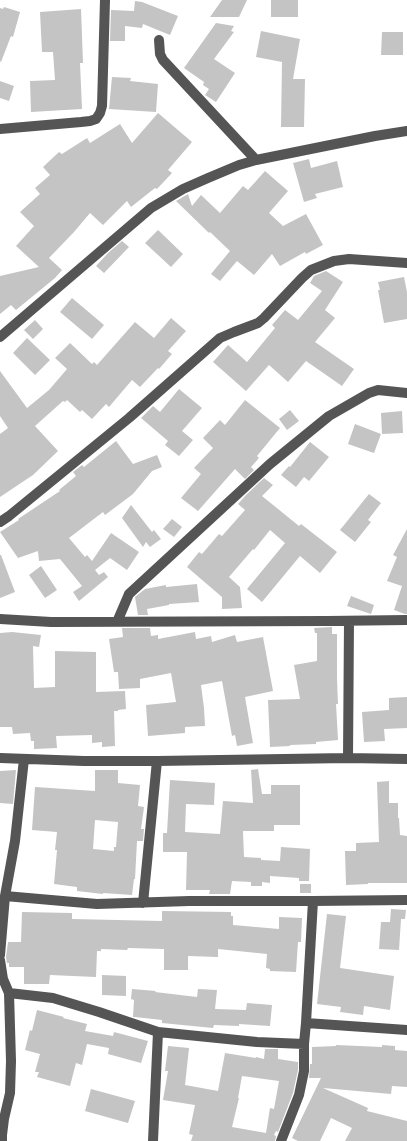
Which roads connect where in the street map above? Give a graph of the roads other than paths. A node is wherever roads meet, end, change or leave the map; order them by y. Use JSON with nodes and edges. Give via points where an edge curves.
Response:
{"nodes":[{"id":1,"x":105,"y":0,"type":"edge"},
{"id":2,"x":159,"y":40,"type":"dead end"},
{"id":3,"x":0,"y":129,"type":"edge"},
{"id":4,"x":407,"y":131,"type":"edge"},
{"id":5,"x":256,"y":160,"type":"junction"},
{"id":6,"x":407,"y":263,"type":"edge"},
{"id":7,"x":0,"y":337,"type":"edge"},
{"id":8,"x":407,"y":393,"type":"edge"},
{"id":9,"x":0,"y":522,"type":"edge"},
{"id":10,"x":0,"y":619,"type":"edge"},
{"id":11,"x":407,"y":620,"type":"edge"},
{"id":12,"x":349,"y":621,"type":"junction"},
{"id":13,"x":117,"y":622,"type":"junction"},
{"id":14,"x":0,"y":758,"type":"edge"},
{"id":15,"x":348,"y":758,"type":"junction"},
{"id":16,"x":24,"y":759,"type":"junction"},
{"id":17,"x":407,"y":759,"type":"edge"},
{"id":18,"x":157,"y":761,"type":"junction"},
{"id":19,"x":5,"y":896,"type":"junction"},
{"id":20,"x":407,"y":900,"type":"edge"},
{"id":21,"x":143,"y":902,"type":"junction"},
{"id":22,"x":313,"y":902,"type":"junction"},
{"id":23,"x":0,"y":955,"type":"edge"},
{"id":24,"x":0,"y":960,"type":"edge"},
{"id":25,"x":9,"y":993,"type":"junction"},
{"id":26,"x":306,"y":1023,"type":"junction"},
{"id":27,"x":407,"y":1030,"type":"edge"},
{"id":28,"x":158,"y":1032,"type":"junction"},
{"id":29,"x":304,"y":1044,"type":"junction"},
{"id":30,"x":2,"y":1141,"type":"edge"},
{"id":31,"x":153,"y":1141,"type":"edge"},
{"id":32,"x":281,"y":1141,"type":"edge"}],
"edges":[{"from":1,"to":3,"type":"street","via":[[102,106],[96,118],[90,121]]},
{"from":2,"to":5,"type":"street","via":[[163,60]]},
{"from":4,"to":5,"type":"street"},
{"from":5,"to":7,"type":"street","via":[[183,189],[151,208]]},
{"from":6,"to":9,"type":"street","via":[[334,261],[311,270],[258,323],[220,338],[129,418]]},
{"from":8,"to":13,"type":"street","via":[[378,390],[329,416],[270,464],[129,594]]},
{"from":10,"to":13,"type":"street"},
{"from":11,"to":12,"type":"street"},
{"from":12,"to":13,"type":"street"},
{"from":12,"to":15,"type":"street"},
{"from":14,"to":16,"type":"street"},
{"from":15,"to":17,"type":"street"},
{"from":15,"to":18,"type":"street"},
{"from":16,"to":18,"type":"street"},
{"from":16,"to":19,"type":"street","via":[[15,841]]},
{"from":18,"to":21,"type":"street"},
{"from":19,"to":21,"type":"street","via":[[97,904]]},
{"from":19,"to":23,"type":"street"},
{"from":20,"to":22,"type":"street"},
{"from":21,"to":22,"type":"street"},
{"from":22,"to":26,"type":"street"},
{"from":24,"to":25,"type":"street"},
{"from":25,"to":28,"type":"street","via":[[53,998]]},
{"from":25,"to":30,"type":"street","via":[[10,1093]]},
{"from":26,"to":27,"type":"street"},
{"from":26,"to":29,"type":"street"},
{"from":28,"to":29,"type":"street"},
{"from":28,"to":31,"type":"street"},
{"from":29,"to":32,"type":"street","via":[[304,1071],[299,1095]]}]}
